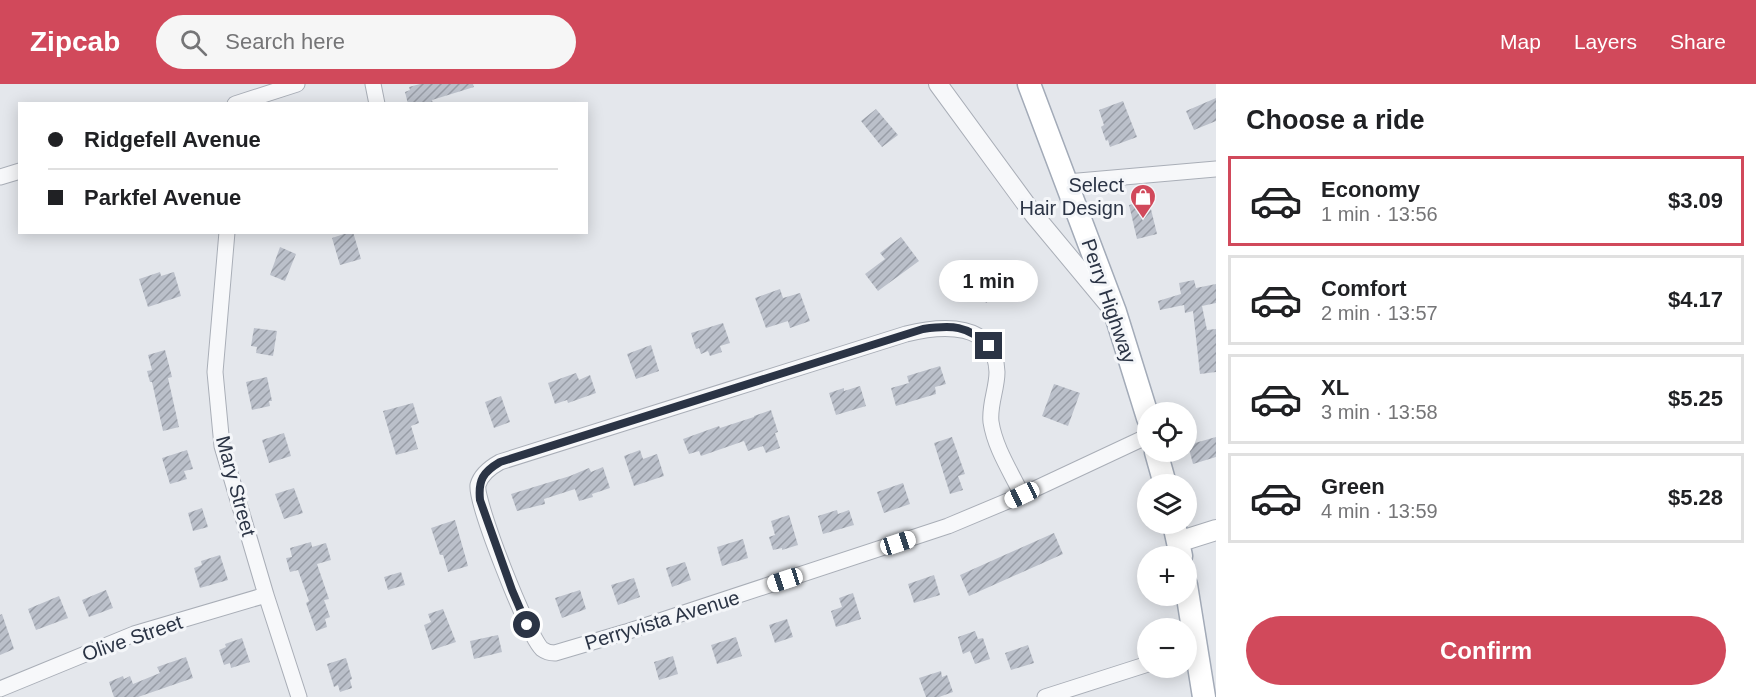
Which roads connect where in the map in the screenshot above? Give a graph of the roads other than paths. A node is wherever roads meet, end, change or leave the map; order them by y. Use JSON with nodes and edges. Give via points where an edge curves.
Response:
{"nodes":[{"id":1,"x":297,"y":84,"type":"edge"},
{"id":2,"x":373,"y":84,"type":"edge"},
{"id":3,"x":938,"y":84,"type":"edge"},
{"id":4,"x":1029,"y":84,"type":"edge"},
{"id":5,"x":241,"y":102,"type":"edge"},
{"id":6,"x":377,"y":102,"type":"edge"},
{"id":7,"x":1216,"y":169,"type":"edge"},
{"id":8,"x":18,"y":172,"type":"edge"},
{"id":9,"x":0,"y":177,"type":"edge"},
{"id":10,"x":1067,"y":182,"type":"junction"},
{"id":11,"x":227,"y":234,"type":"edge"},
{"id":12,"x":1115,"y":312,"type":"junction"},
{"id":13,"x":1143,"y":402,"type":"edge"},
{"id":14,"x":1137,"y":441,"type":"edge"},
{"id":15,"x":1022,"y":495,"type":"junction"},
{"id":16,"x":1216,"y":530,"type":"edge"},
{"id":17,"x":1177,"y":541,"type":"edge"},
{"id":18,"x":266,"y":595,"type":"junction"},
{"id":19,"x":1137,"y":668,"type":"edge"},
{"id":20,"x":1197,"y":672,"type":"edge"},
{"id":21,"x":0,"y":689,"type":"edge"},
{"id":22,"x":299,"y":697,"type":"edge"},
{"id":23,"x":1045,"y":697,"type":"edge"},
{"id":24,"x":1204,"y":697,"type":"edge"}],
"edges":[{"from":1,"to":5,"type":"street"},
{"from":2,"to":6,"type":"street"},
{"from":3,"to":12,"type":"street","via":[[1035,215]]},
{"from":4,"to":10,"type":"main road","name":"Perry Highway"},
{"from":7,"to":10,"type":"street"},
{"from":8,"to":9,"type":"street"},
{"from":10,"to":12,"type":"main road","name":"Perry Highway"},
{"from":11,"to":18,"type":"street","name":"Mary Street","via":[[215,372],[222,446]]},
{"from":12,"to":13,"type":"main road","name":"Perry Highway"},
{"from":14,"to":15,"type":"street","name":"Perryvista Avenue"},
{"from":15,"to":15,"type":"street","name":"Perryvista Avenue","via":[[991,422],[997,374],[989,346],[969,330],[940,327],[906,334],[500,462],[489,468],[478,486],[512,590],[534,639],[549,653],[626,632],[921,536]]},
{"from":16,"to":17,"type":"main road"},
{"from":18,"to":21,"type":"street","name":"Olive Street","via":[[134,634]]},
{"from":18,"to":22,"type":"street","name":"Mary Street"},
{"from":19,"to":23,"type":"street"},
{"from":20,"to":24,"type":"main road"}]}
